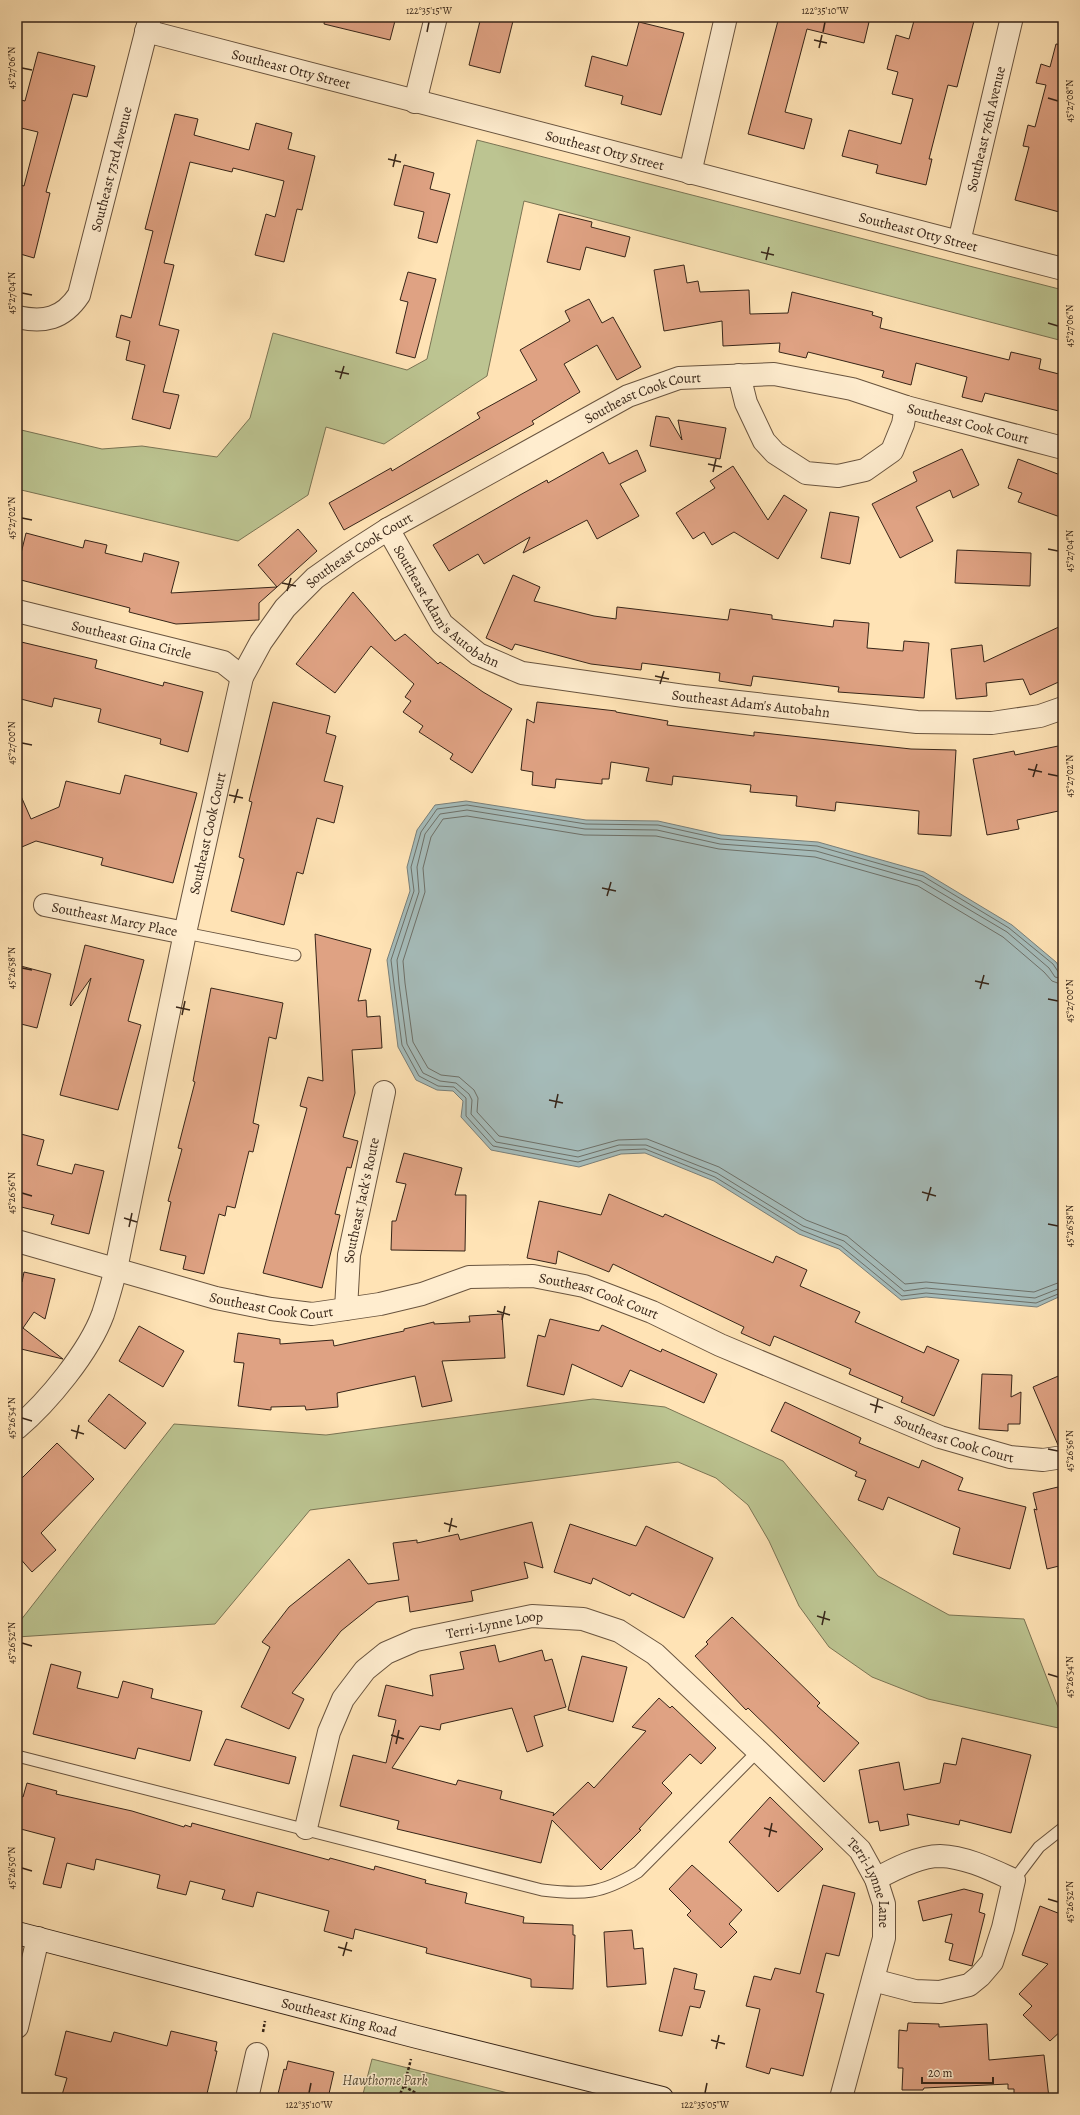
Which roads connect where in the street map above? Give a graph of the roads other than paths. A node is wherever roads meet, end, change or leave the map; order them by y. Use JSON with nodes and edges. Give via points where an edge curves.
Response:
{"nodes":[{"id":1,"x":436,"y":17,"type":"edge"},
{"id":2,"x":726,"y":17,"type":"edge"},
{"id":3,"x":1012,"y":17,"type":"edge"},
{"id":4,"x":148,"y":24,"type":"edge"},
{"id":5,"x":415,"y":102,"type":"junction"},
{"id":6,"x":690,"y":173,"type":"junction"},
{"id":7,"x":958,"y":242,"type":"junction"},
{"id":8,"x":1063,"y":269,"type":"edge"},
{"id":9,"x":17,"y":316,"type":"edge"},
{"id":10,"x":739,"y":375,"type":"junction"},
{"id":11,"x":906,"y":407,"type":"junction"},
{"id":12,"x":1063,"y":448,"type":"edge"},
{"id":13,"x":388,"y":529,"type":"junction"},
{"id":14,"x":17,"y":611,"type":"edge"},
{"id":15,"x":242,"y":677,"type":"junction"},
{"id":16,"x":1063,"y":708,"type":"edge"},
{"id":17,"x":45,"y":905,"type":"dead end"},
{"id":18,"x":185,"y":933,"type":"junction"},
{"id":19,"x":295,"y":955,"type":"dead end"},
{"id":20,"x":384,"y":1092,"type":"dead end"},
{"id":21,"x":17,"y":1241,"type":"edge"},
{"id":22,"x":116,"y":1269,"type":"junction"},
{"id":23,"x":346,"y":1309,"type":"junction"},
{"id":24,"x":17,"y":1428,"type":"edge"},
{"id":25,"x":1063,"y":1457,"type":"edge"},
{"id":26,"x":758,"y":1750,"type":"junction"},
{"id":27,"x":17,"y":1756,"type":"edge"},
{"id":28,"x":306,"y":1828,"type":"junction"},
{"id":29,"x":1063,"y":1828,"type":"edge"},
{"id":30,"x":876,"y":1878,"type":"junction"},
{"id":31,"x":1014,"y":1880,"type":"junction"},
{"id":32,"x":17,"y":1933,"type":"edge"},
{"id":33,"x":38,"y":1938,"type":"junction"},
{"id":34,"x":874,"y":1980,"type":"junction"},
{"id":35,"x":17,"y":2027,"type":"edge"},
{"id":36,"x":257,"y":2054,"type":"road end"},
{"id":37,"x":247,"y":2098,"type":"edge"},
{"id":38,"x":662,"y":2098,"type":"edge"},
{"id":39,"x":841,"y":2098,"type":"edge"}],
"edges":[{"from":1,"to":5,"type":"street"},
{"from":2,"to":6,"type":"street"},
{"from":3,"to":7,"type":"street","name":"Southeast 76th Avenue"},
{"from":4,"to":5,"type":"street","name":"Southeast Otty Street"},
{"from":4,"to":9,"type":"street","name":"Southeast 73rd Avenue","via":[[82,285],[74,302],[60,315],[47,319]]},
{"from":5,"to":6,"type":"street","name":"Southeast Otty Street"},
{"from":6,"to":7,"type":"street","name":"Southeast Otty Street"},
{"from":7,"to":8,"type":"street","name":"Southeast Otty Street"},
{"from":10,"to":11,"type":"street","name":"Southeast Cook Court","via":[[774,374],[852,389]]},
{"from":10,"to":11,"type":"street","via":[[746,403],[764,441],[775,453],[806,473],[838,476],[865,470],[892,451],[903,424]]},
{"from":10,"to":13,"type":"street","name":"Southeast Cook Court","via":[[679,378],[628,396]]},
{"from":11,"to":12,"type":"street","name":"Southeast Cook Court"},
{"from":13,"to":15,"type":"street","name":"Southeast Cook Court","via":[[315,578],[285,608],[261,642]]},
{"from":13,"to":16,"type":"street","name":"Southeast Adam's Autobahn","via":[[442,624],[478,654],[522,673],[684,696],[917,722],[992,723],[1040,716]]},
{"from":14,"to":15,"type":"street","name":"Southeast Gina Circle","via":[[223,662]]},
{"from":15,"to":18,"type":"street","name":"Southeast Cook Court"},
{"from":17,"to":18,"type":"street","name":"Southeast Marcy Place"},
{"from":18,"to":19,"type":"lane"},
{"from":18,"to":22,"type":"street","name":"Southeast Cook Court"},
{"from":20,"to":23,"type":"street","name":"Southeast Jack's Route","via":[[349,1255]]},
{"from":21,"to":22,"type":"street"},
{"from":22,"to":23,"type":"street","name":"Southeast Cook Court","via":[[216,1298],[271,1309],[312,1314]]},
{"from":22,"to":24,"type":"street","name":"Southeast Cook Court","via":[[103,1315],[78,1360],[31,1416]]},
{"from":23,"to":25,"type":"street","name":"Southeast Cook Court","via":[[422,1294],[469,1277],[533,1276],[584,1286],[652,1312],[720,1345],[940,1436],[1010,1457],[1043,1460]]},
{"from":26,"to":28,"type":"lane","via":[[638,1872],[616,1885],[587,1893],[542,1890]]},
{"from":26,"to":28,"type":"street","name":"Terri-Lynne Loop","via":[[655,1654],[619,1631],[583,1619],[532,1616],[416,1640],[386,1653],[365,1670],[343,1699],[329,1732]]},
{"from":26,"to":30,"type":"street","name":"Terri-Lynne Lane","via":[[860,1850]]},
{"from":27,"to":28,"type":"lane"},
{"from":29,"to":31,"type":"lane","via":[[1039,1847]]},
{"from":30,"to":31,"type":"street","via":[[905,1864],[939,1856],[978,1864]]},
{"from":30,"to":34,"type":"street","name":"Terri-Lynne Lane","via":[[884,1904],[884,1938]]},
{"from":31,"to":34,"type":"street","via":[[992,1962],[969,1985],[940,1992],[915,1991]]},
{"from":32,"to":33,"type":"street","name":"Southeast King Road"},
{"from":33,"to":35,"type":"street"},
{"from":33,"to":38,"type":"street","name":"Southeast King Road"},
{"from":34,"to":39,"type":"street","name":"Terri-Lynne Lane"},
{"from":36,"to":37,"type":"street"}]}
